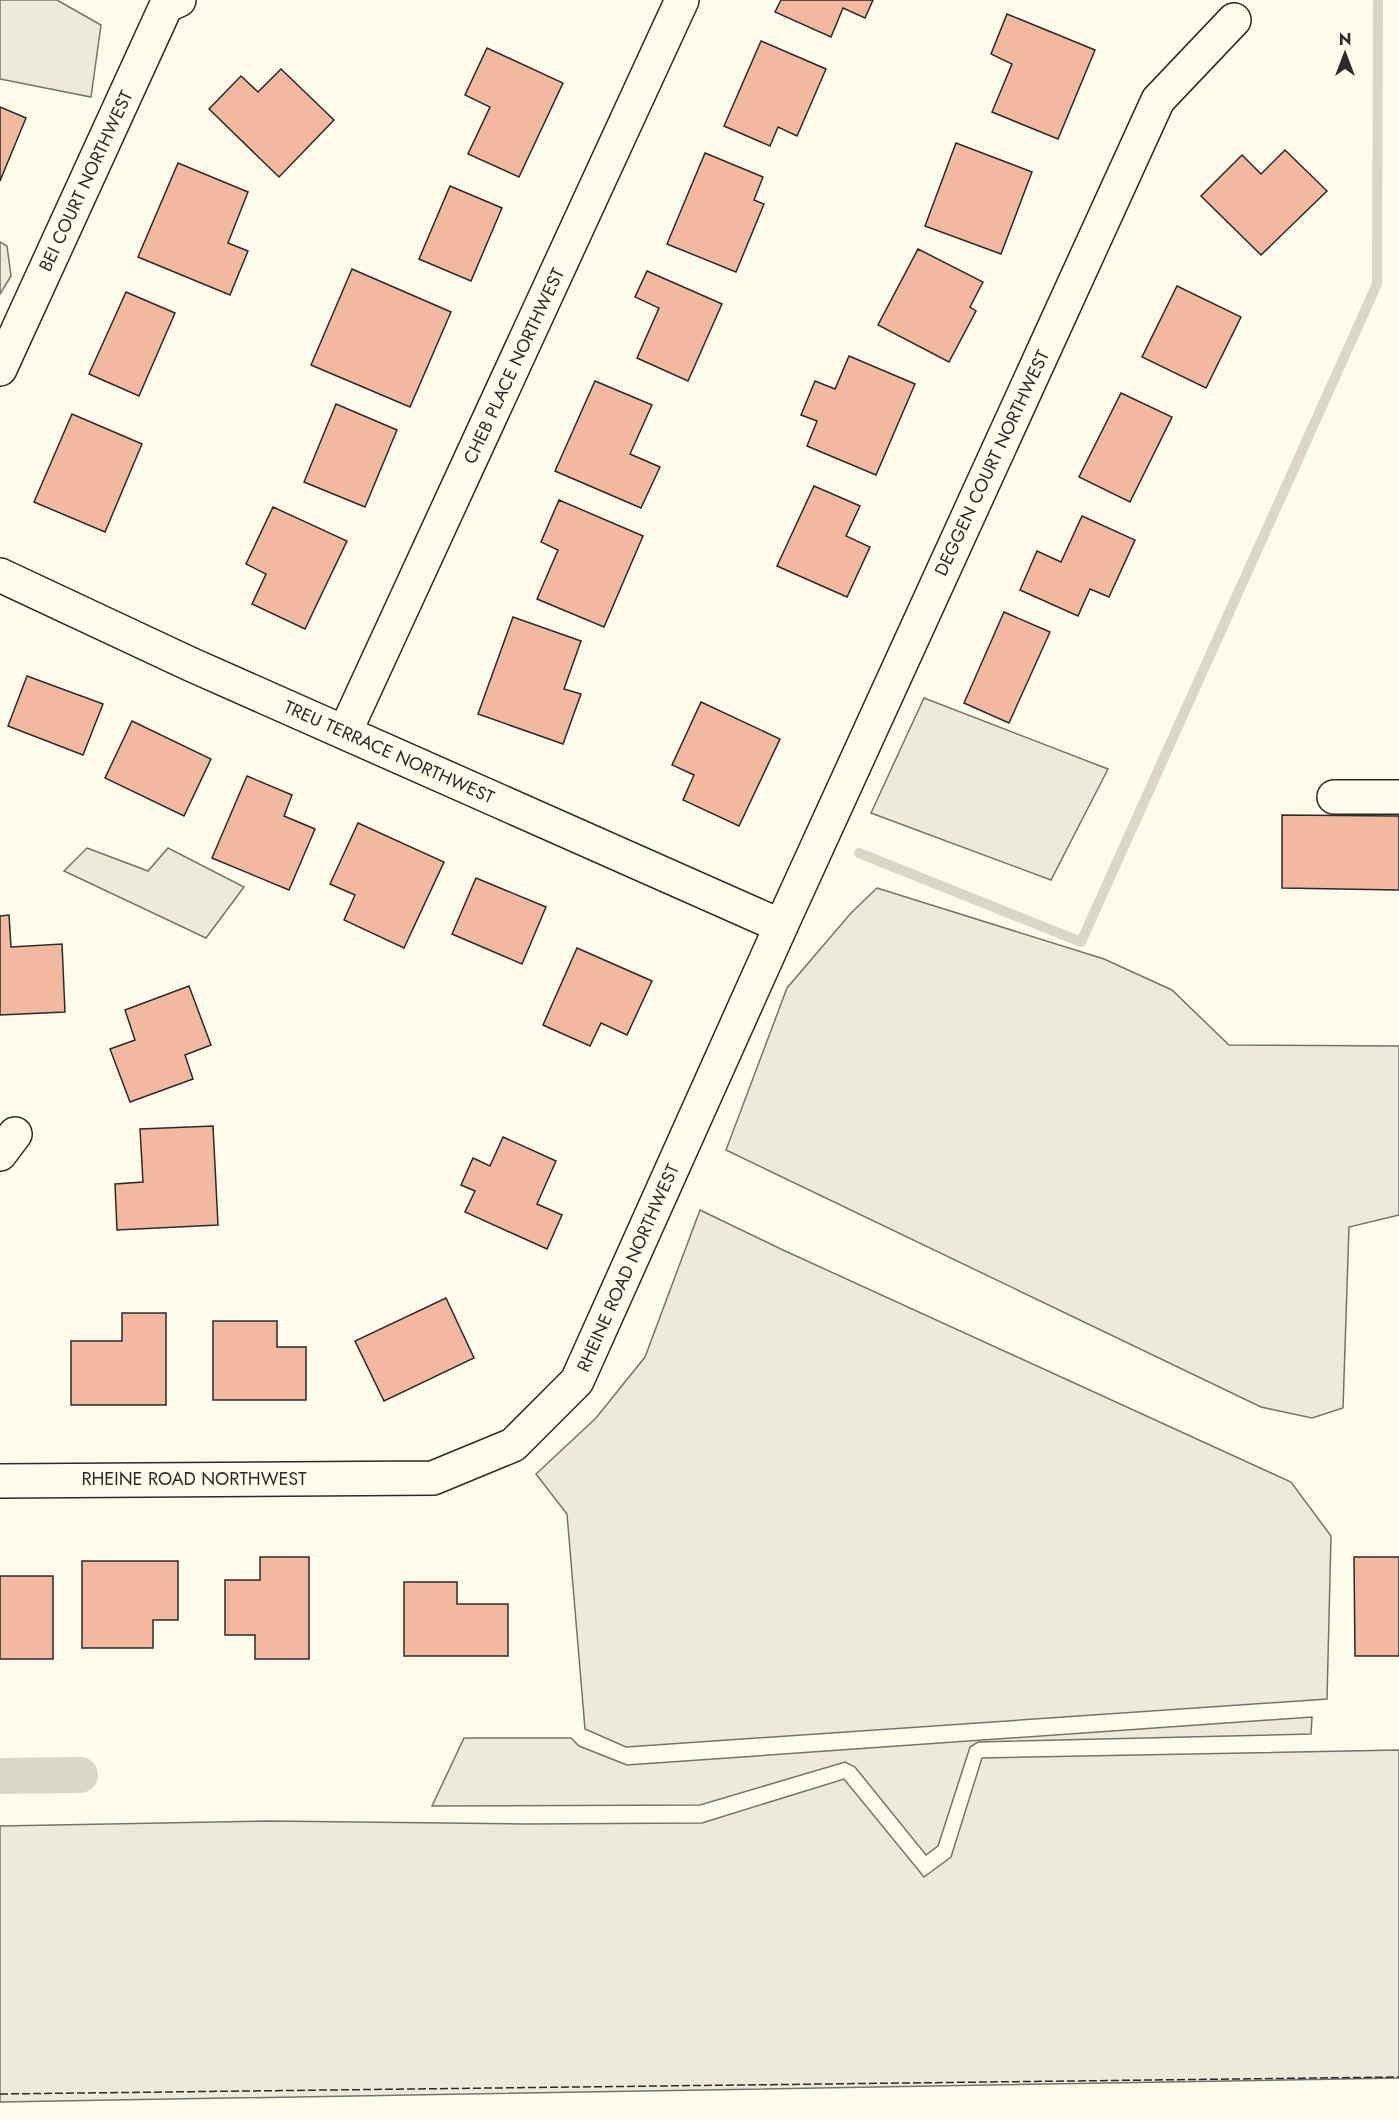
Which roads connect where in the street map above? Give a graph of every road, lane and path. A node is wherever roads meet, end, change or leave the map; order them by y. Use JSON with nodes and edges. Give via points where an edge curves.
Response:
{"nodes":[{"id":1,"x":179,"y":0,"type":"edge"},
{"id":2,"x":682,"y":0,"type":"edge"},
{"id":3,"x":1234,"y":21,"type":"dead end"},
{"id":4,"x":0,"y":369,"type":"edge"},
{"id":5,"x":0,"y":575,"type":"edge"},
{"id":6,"x":345,"y":732,"type":"junction"},
{"id":7,"x":1334,"y":797,"type":"dead end"},
{"id":8,"x":1399,"y":797,"type":"edge"},
{"id":9,"x":781,"y":926,"type":"junction"},
{"id":10,"x":0,"y":1481,"type":"edge"}],
"edges":[{"from":1,"to":4,"type":"street","name":"BEI COURT NORTHWEST","via":[[166,6]]},
{"from":2,"to":6,"type":"street","name":"CHEB PLACE NORTHWEST"},
{"from":3,"to":9,"type":"street","name":"DEGGEN COURT NORTHWEST","via":[[1158,100]]},
{"from":5,"to":6,"type":"street","name":"TREU TERRACE NORTHWEST"},
{"from":6,"to":9,"type":"street","name":"TREU TERRACE NORTHWEST"},
{"from":7,"to":8,"type":"street"},
{"from":9,"to":10,"type":"street","name":"RHEINE ROAD NORTHWEST","via":[[577,1381],[513,1445],[433,1478]]}]}
